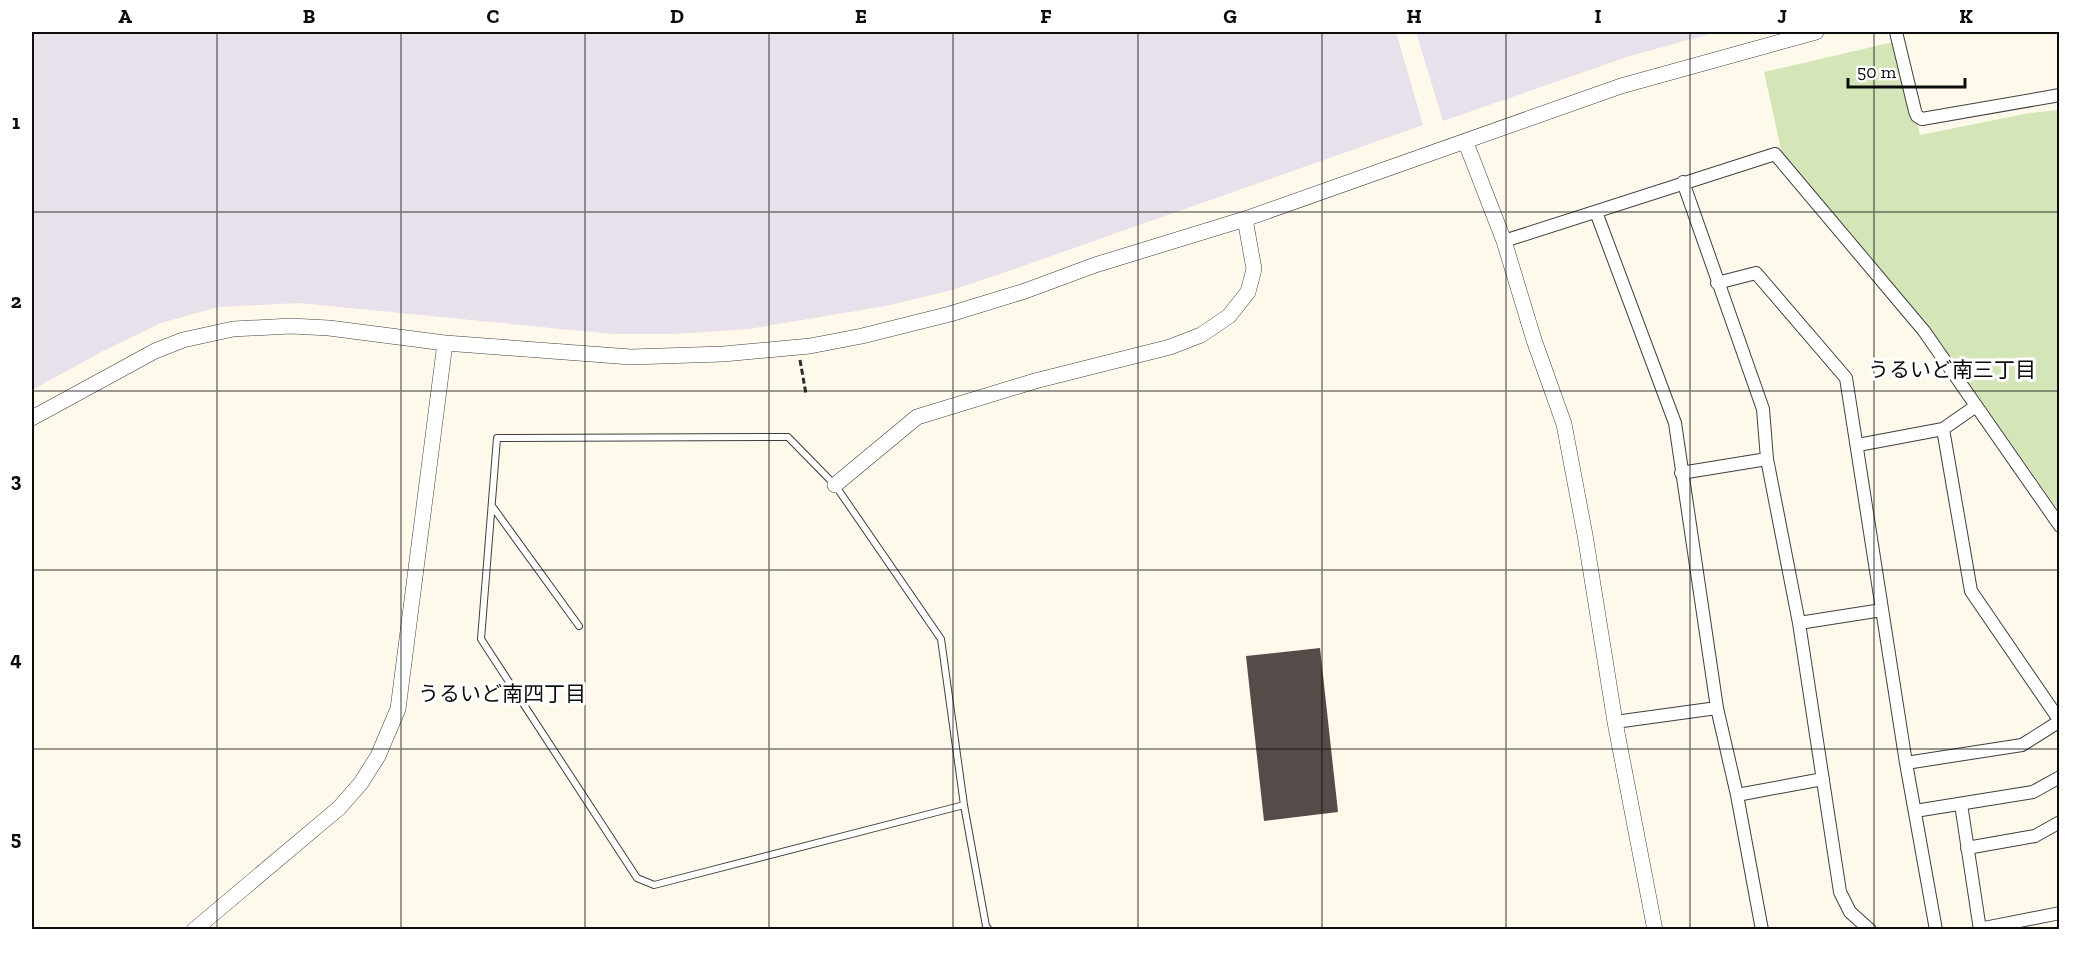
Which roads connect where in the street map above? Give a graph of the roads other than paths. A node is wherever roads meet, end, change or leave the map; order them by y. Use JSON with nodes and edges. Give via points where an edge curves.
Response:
{"nodes":[{"id":1,"x":1816,"y":32,"type":"edge"},
{"id":2,"x":1896,"y":32,"type":"edge"},
{"id":3,"x":2060,"y":95,"type":"edge"},
{"id":4,"x":1466,"y":142,"type":"junction"},
{"id":5,"x":1683,"y":182,"type":"junction"},
{"id":6,"x":1596,"y":212,"type":"junction"},
{"id":7,"x":1245,"y":219,"type":"junction"},
{"id":8,"x":1504,"y":241,"type":"junction"},
{"id":9,"x":1718,"y":283,"type":"junction"},
{"id":10,"x":445,"y":343,"type":"junction"},
{"id":11,"x":1976,"y":406,"type":"junction"},
{"id":12,"x":32,"y":418,"type":"edge"},
{"id":13,"x":1943,"y":429,"type":"junction"},
{"id":14,"x":1858,"y":445,"type":"junction"},
{"id":15,"x":1767,"y":459,"type":"junction"},
{"id":16,"x":1681,"y":473,"type":"junction"},
{"id":17,"x":835,"y":485,"type":"junction"},
{"id":18,"x":492,"y":505,"type":"junction"},
{"id":19,"x":2060,"y":526,"type":"edge"},
{"id":20,"x":1882,"y":610,"type":"junction"},
{"id":21,"x":1799,"y":623,"type":"junction"},
{"id":22,"x":579,"y":626,"type":"dead end"},
{"id":23,"x":1717,"y":708,"type":"junction"},
{"id":24,"x":2060,"y":721,"type":"edge"},
{"id":25,"x":1615,"y":722,"type":"junction"},
{"id":26,"x":1906,"y":763,"type":"junction"},
{"id":27,"x":2060,"y":777,"type":"edge"},
{"id":28,"x":1823,"y":779,"type":"junction"},
{"id":29,"x":1737,"y":795,"type":"junction"},
{"id":30,"x":1961,"y":804,"type":"junction"},
{"id":31,"x":964,"y":805,"type":"junction"},
{"id":32,"x":1915,"y":811,"type":"junction"},
{"id":33,"x":2060,"y":822,"type":"edge"},
{"id":34,"x":1967,"y":848,"type":"junction"},
{"id":35,"x":2060,"y":913,"type":"edge"},
{"id":36,"x":1979,"y":929,"type":"edge"},
{"id":37,"x":194,"y":930,"type":"edge"},
{"id":38,"x":989,"y":930,"type":"edge"},
{"id":39,"x":1655,"y":930,"type":"edge"},
{"id":40,"x":1762,"y":930,"type":"edge"},
{"id":41,"x":1870,"y":930,"type":"edge"},
{"id":42,"x":1936,"y":930,"type":"edge"}],
"edges":[{"from":1,"to":4,"type":"street","via":[[1621,86]]},
{"from":2,"to":3,"type":"street","via":[[1917,116],[1922,119]]},
{"from":4,"to":7,"type":"street"},
{"from":4,"to":8,"type":"street"},
{"from":5,"to":6,"type":"street"},
{"from":5,"to":9,"type":"street"},
{"from":5,"to":11,"type":"street","via":[[1775,154],[1924,331]]},
{"from":6,"to":8,"type":"street"},
{"from":6,"to":16,"type":"street","via":[[1675,423]]},
{"from":7,"to":10,"type":"street","via":[[950,314],[862,336],[723,354],[631,357]]},
{"from":7,"to":17,"type":"street","via":[[1254,269],[1248,292],[1229,316],[1201,335],[917,417]]},
{"from":8,"to":25,"type":"street","via":[[1564,424]]},
{"from":9,"to":14,"type":"street","via":[[1756,273],[1846,378]]},
{"from":9,"to":15,"type":"street","via":[[1762,409]]},
{"from":10,"to":12,"type":"street","via":[[329,328],[233,329],[183,339],[155,351]]},
{"from":10,"to":37,"type":"street","via":[[398,709],[390,732],[361,783],[339,808]]},
{"from":11,"to":13,"type":"street"},
{"from":11,"to":19,"type":"street"},
{"from":13,"to":14,"type":"street"},
{"from":13,"to":24,"type":"street","via":[[1971,591]]},
{"from":14,"to":20,"type":"street"},
{"from":15,"to":16,"type":"street"},
{"from":15,"to":21,"type":"street"},
{"from":16,"to":23,"type":"street"},
{"from":17,"to":18,"type":"lane","via":[[788,437],[497,438]]},
{"from":17,"to":31,"type":"lane","via":[[942,639]]},
{"from":18,"to":22,"type":"lane"},
{"from":18,"to":31,"type":"lane","via":[[481,639],[637,878],[654,885]]},
{"from":20,"to":21,"type":"street"},
{"from":20,"to":26,"type":"street"},
{"from":21,"to":28,"type":"street"},
{"from":23,"to":25,"type":"street"},
{"from":23,"to":29,"type":"street"},
{"from":24,"to":26,"type":"street","via":[[2022,745]]},
{"from":25,"to":39,"type":"street"},
{"from":26,"to":32,"type":"street"},
{"from":27,"to":30,"type":"street","via":[[2033,792]]},
{"from":28,"to":29,"type":"street"},
{"from":28,"to":41,"type":"street","via":[[1840,892],[1850,912]]},
{"from":29,"to":40,"type":"street"},
{"from":30,"to":32,"type":"street"},
{"from":30,"to":34,"type":"street"},
{"from":31,"to":38,"type":"lane"},
{"from":32,"to":42,"type":"street"},
{"from":33,"to":34,"type":"street","via":[[2035,836]]},
{"from":34,"to":36,"type":"street"},
{"from":35,"to":36,"type":"street"}]}
